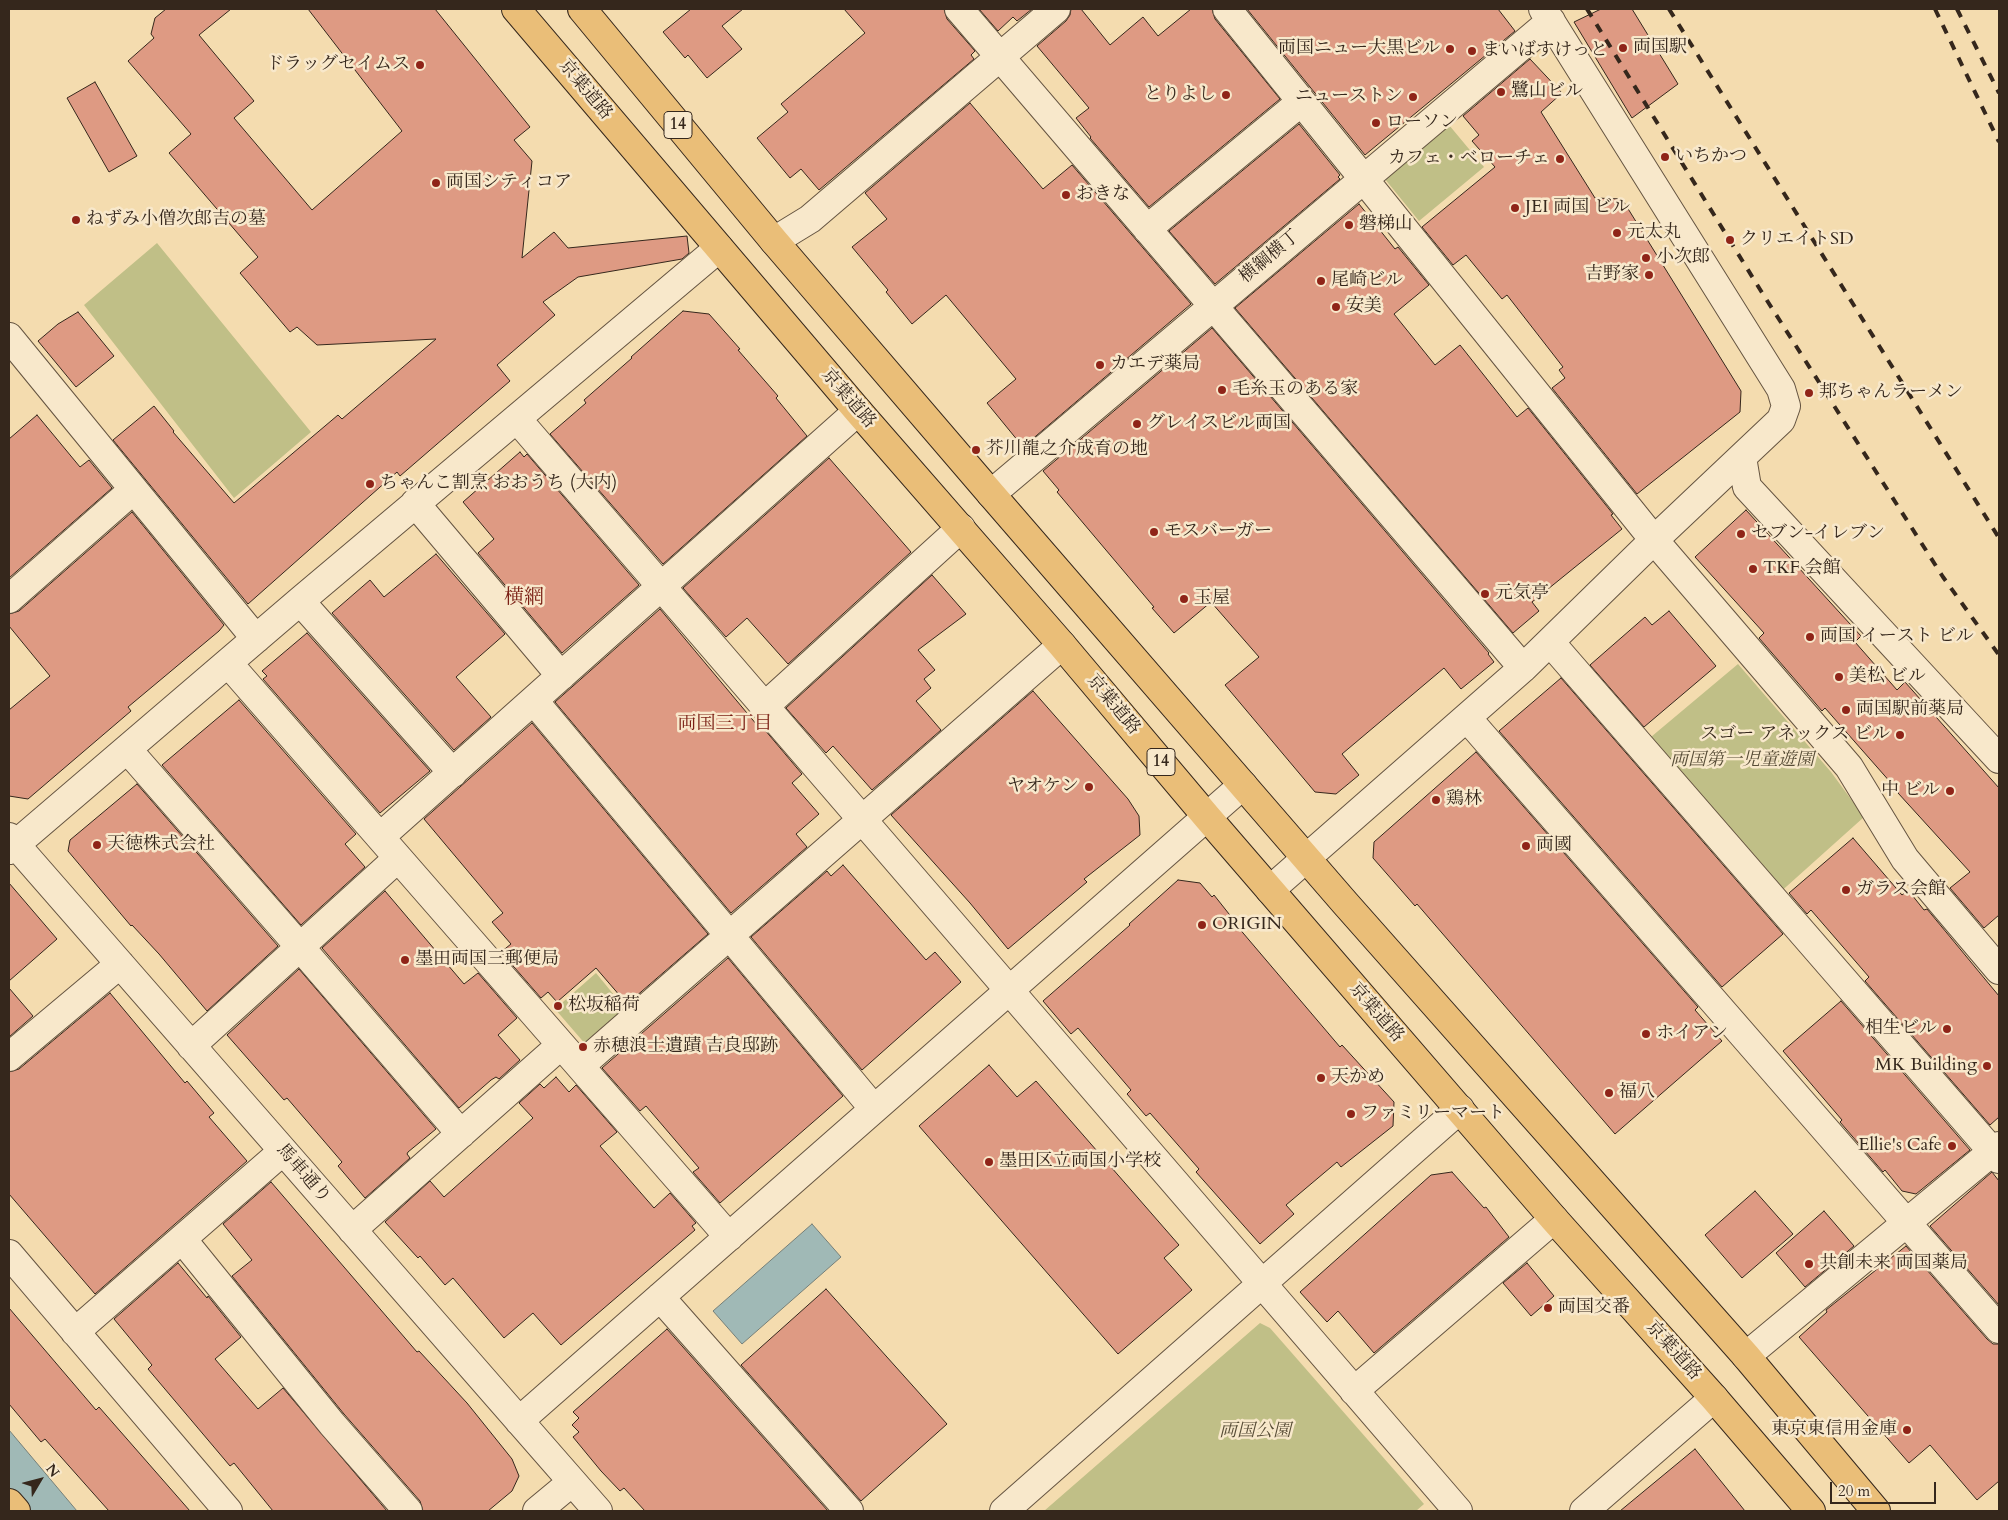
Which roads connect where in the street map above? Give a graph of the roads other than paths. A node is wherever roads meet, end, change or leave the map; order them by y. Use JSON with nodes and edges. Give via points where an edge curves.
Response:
{"nodes":[{"id":1,"x":516,"y":9,"type":"edge"},
{"id":2,"x":582,"y":9,"type":"edge"},
{"id":3,"x":958,"y":9,"type":"edge"},
{"id":4,"x":1056,"y":9,"type":"edge"},
{"id":5,"x":1227,"y":9,"type":"edge"},
{"id":6,"x":1547,"y":15,"type":"edge"},
{"id":7,"x":1000,"y":57,"type":"junction"},
{"id":8,"x":1301,"y":102,"type":"junction"},
{"id":9,"x":1363,"y":180,"type":"junction"},
{"id":10,"x":1147,"y":229,"type":"junction"},
{"id":11,"x":774,"y":241,"type":"junction"},
{"id":12,"x":719,"y":248,"type":"junction"},
{"id":13,"x":1212,"y":305,"type":"junction"},
{"id":14,"x":9,"y":337,"type":"edge"},
{"id":15,"x":858,"y":411,"type":"junction"},
{"id":16,"x":518,"y":419,"type":"junction"},
{"id":17,"x":1742,"y":457,"type":"junction"},
{"id":18,"x":133,"y":490,"type":"junction"},
{"id":19,"x":991,"y":494,"type":"junction"},
{"id":20,"x":415,"y":503,"type":"junction"},
{"id":21,"x":961,"y":528,"type":"junction"},
{"id":22,"x":1654,"y":540,"type":"junction"},
{"id":23,"x":661,"y":586,"type":"junction"},
{"id":24,"x":9,"y":599,"type":"edge"},
{"id":25,"x":300,"y":601,"type":"junction"},
{"id":26,"x":256,"y":640,"type":"junction"},
{"id":27,"x":1550,"y":642,"type":"junction"},
{"id":28,"x":1062,"y":646,"type":"junction"},
{"id":29,"x":228,"y":663,"type":"junction"},
{"id":30,"x":1524,"y":668,"type":"junction"},
{"id":31,"x":561,"y":676,"type":"junction"},
{"id":32,"x":534,"y":701,"type":"junction"},
{"id":33,"x":765,"y":706,"type":"junction"},
{"id":34,"x":1468,"y":718,"type":"junction"},
{"id":35,"x":127,"y":749,"type":"junction"},
{"id":36,"x":1999,"y":759,"type":"edge"},
{"id":37,"x":453,"y":773,"type":"junction"},
{"id":38,"x":1243,"y":785,"type":"junction"},
{"id":39,"x":1207,"y":817,"type":"junction"},
{"id":40,"x":862,"y":820,"type":"junction"},
{"id":41,"x":380,"y":837,"type":"junction"},
{"id":42,"x":11,"y":844,"type":"edge"},
{"id":43,"x":398,"y":858,"type":"junction"},
{"id":44,"x":1306,"y":858,"type":"junction"},
{"id":45,"x":1270,"y":890,"type":"junction"},
{"id":46,"x":730,"y":935,"type":"junction"},
{"id":47,"x":300,"y":947,"type":"junction"},
{"id":48,"x":120,"y":964,"type":"junction"},
{"id":49,"x":1999,"y":970,"type":"edge"},
{"id":50,"x":1009,"y":990,"type":"junction"},
{"id":51,"x":561,"y":1045,"type":"junction"},
{"id":52,"x":191,"y":1046,"type":"junction"},
{"id":53,"x":9,"y":1057,"type":"edge"},
{"id":54,"x":580,"y":1066,"type":"junction"},
{"id":55,"x":874,"y":1109,"type":"junction"},
{"id":56,"x":1460,"y":1109,"type":"junction"},
{"id":57,"x":461,"y":1134,"type":"junction"},
{"id":58,"x":283,"y":1150,"type":"junction"},
{"id":59,"x":1997,"y":1152,"type":"edge"},
{"id":60,"x":1554,"y":1219,"type":"junction"},
{"id":61,"x":1906,"y":1223,"type":"junction"},
{"id":62,"x":352,"y":1230,"type":"junction"},
{"id":63,"x":729,"y":1237,"type":"junction"},
{"id":64,"x":182,"y":1239,"type":"junction"},
{"id":65,"x":9,"y":1254,"type":"edge"},
{"id":66,"x":1262,"y":1284,"type":"junction"},
{"id":67,"x":660,"y":1297,"type":"junction"},
{"id":68,"x":1999,"y":1329,"type":"edge"},
{"id":69,"x":76,"y":1332,"type":"junction"},
{"id":70,"x":1746,"y":1356,"type":"junction"},
{"id":71,"x":1354,"y":1391,"type":"junction"},
{"id":72,"x":1714,"y":1398,"type":"junction"},
{"id":73,"x":519,"y":1421,"type":"junction"},
{"id":74,"x":572,"y":1482,"type":"junction"},
{"id":75,"x":9,"y":1503,"type":"edge"},
{"id":76,"x":16,"y":1511,"type":"edge"},
{"id":77,"x":228,"y":1511,"type":"edge"},
{"id":78,"x":408,"y":1511,"type":"edge"},
{"id":79,"x":537,"y":1511,"type":"edge"},
{"id":80,"x":598,"y":1511,"type":"edge"},
{"id":81,"x":848,"y":1511,"type":"edge"},
{"id":82,"x":1004,"y":1511,"type":"edge"},
{"id":83,"x":1458,"y":1511,"type":"edge"},
{"id":84,"x":1584,"y":1511,"type":"edge"},
{"id":85,"x":1811,"y":1511,"type":"edge"},
{"id":86,"x":1876,"y":1511,"type":"edge"}],
"edges":[{"from":1,"to":12,"type":"highway","name":"京葉道路","number":"14"},
{"from":2,"to":11,"type":"highway","number":"14"},
{"from":3,"to":7,"type":"street"},
{"from":4,"to":7,"type":"street"},
{"from":5,"to":8,"type":"street"},
{"from":6,"to":9,"type":"street","name":"横綱横丁"},
{"from":6,"to":17,"type":"street","via":[[1781,389],[1786,406],[1781,420]]},
{"from":7,"to":10,"type":"street"},
{"from":7,"to":11,"type":"street","via":[[810,219]]},
{"from":8,"to":9,"type":"street"},
{"from":8,"to":10,"type":"street"},
{"from":9,"to":13,"type":"street","name":"横綱横丁"},
{"from":9,"to":22,"type":"street"},
{"from":10,"to":13,"type":"street"},
{"from":11,"to":19,"type":"highway","number":"14"},
{"from":12,"to":15,"type":"highway","name":"京葉道路","number":"14"},
{"from":12,"to":16,"type":"street"},
{"from":13,"to":19,"type":"street","name":"横綱横丁"},
{"from":13,"to":30,"type":"street"},
{"from":14,"to":18,"type":"street"},
{"from":15,"to":21,"type":"highway","name":"京葉道路","number":"14"},
{"from":15,"to":23,"type":"street"},
{"from":16,"to":20,"type":"street"},
{"from":16,"to":23,"type":"street"},
{"from":17,"to":22,"type":"street"},
{"from":17,"to":36,"type":"street","via":[[1747,487]]},
{"from":18,"to":24,"type":"street"},
{"from":18,"to":26,"type":"street"},
{"from":19,"to":38,"type":"highway","number":"14"},
{"from":20,"to":25,"type":"street"},
{"from":20,"to":31,"type":"street"},
{"from":21,"to":28,"type":"highway","name":"京葉道路","number":"14"},
{"from":21,"to":33,"type":"street"},
{"from":22,"to":27,"type":"street"},
{"from":22,"to":49,"type":"street","via":[[1849,767],[1905,858]]},
{"from":23,"to":31,"type":"street"},
{"from":23,"to":33,"type":"street"},
{"from":25,"to":26,"type":"street"},
{"from":25,"to":37,"type":"street"},
{"from":26,"to":29,"type":"street"},
{"from":27,"to":30,"type":"street"},
{"from":27,"to":59,"type":"street"},
{"from":28,"to":39,"type":"highway","name":"京葉道路","number":"14"},
{"from":28,"to":40,"type":"street"},
{"from":29,"to":35,"type":"street"},
{"from":29,"to":41,"type":"street"},
{"from":30,"to":34,"type":"street"},
{"from":31,"to":32,"type":"street"},
{"from":32,"to":37,"type":"street"},
{"from":32,"to":46,"type":"street"},
{"from":33,"to":40,"type":"street"},
{"from":34,"to":44,"type":"street"},
{"from":34,"to":61,"type":"street"},
{"from":35,"to":42,"type":"street"},
{"from":35,"to":47,"type":"street"},
{"from":37,"to":41,"type":"street"},
{"from":38,"to":39,"type":"street"},
{"from":38,"to":44,"type":"highway","number":"14"},
{"from":39,"to":45,"type":"highway","name":"京葉道路","number":"14"},
{"from":39,"to":50,"type":"street"},
{"from":40,"to":46,"type":"street"},
{"from":40,"to":50,"type":"street"},
{"from":41,"to":43,"type":"street"},
{"from":42,"to":48,"type":"street","name":"馬車通り"},
{"from":43,"to":47,"type":"street"},
{"from":43,"to":51,"type":"street"},
{"from":44,"to":45,"type":"street"},
{"from":44,"to":70,"type":"highway","number":"14"},
{"from":45,"to":56,"type":"highway","name":"京葉道路","number":"14"},
{"from":46,"to":54,"type":"street"},
{"from":46,"to":55,"type":"street"},
{"from":47,"to":52,"type":"street"},
{"from":47,"to":57,"type":"street"},
{"from":48,"to":52,"type":"street","name":"馬車通り"},
{"from":48,"to":53,"type":"street"},
{"from":50,"to":55,"type":"street"},
{"from":50,"to":66,"type":"street"},
{"from":51,"to":54,"type":"street"},
{"from":51,"to":57,"type":"street"},
{"from":52,"to":58,"type":"street","name":"馬車通り"},
{"from":54,"to":63,"type":"street"},
{"from":55,"to":63,"type":"street"},
{"from":56,"to":60,"type":"highway","name":"京葉道路","number":"14"},
{"from":56,"to":66,"type":"street"},
{"from":57,"to":62,"type":"street"},
{"from":58,"to":62,"type":"street","name":"馬車通り"},
{"from":58,"to":64,"type":"street"},
{"from":59,"to":61,"type":"street"},
{"from":60,"to":71,"type":"street"},
{"from":60,"to":72,"type":"highway","name":"京葉道路","number":"14"},
{"from":61,"to":68,"type":"street"},
{"from":61,"to":70,"type":"street"},
{"from":62,"to":73,"type":"street","name":"馬車通り"},
{"from":63,"to":67,"type":"street"},
{"from":64,"to":69,"type":"street"},
{"from":64,"to":78,"type":"street","via":[[332,1424]]},
{"from":65,"to":69,"type":"street"},
{"from":66,"to":71,"type":"street"},
{"from":66,"to":82,"type":"street"},
{"from":67,"to":73,"type":"street"},
{"from":67,"to":81,"type":"street"},
{"from":69,"to":77,"type":"street"},
{"from":70,"to":86,"type":"highway","number":"14"},
{"from":71,"to":83,"type":"street"},
{"from":72,"to":84,"type":"street"},
{"from":72,"to":85,"type":"highway","name":"京葉道路","number":"14"},
{"from":73,"to":74,"type":"street","name":"馬車通り"},
{"from":74,"to":79,"type":"street"},
{"from":74,"to":80,"type":"street","name":"馬車通り"},
{"from":75,"to":76,"type":"highway"}]}
